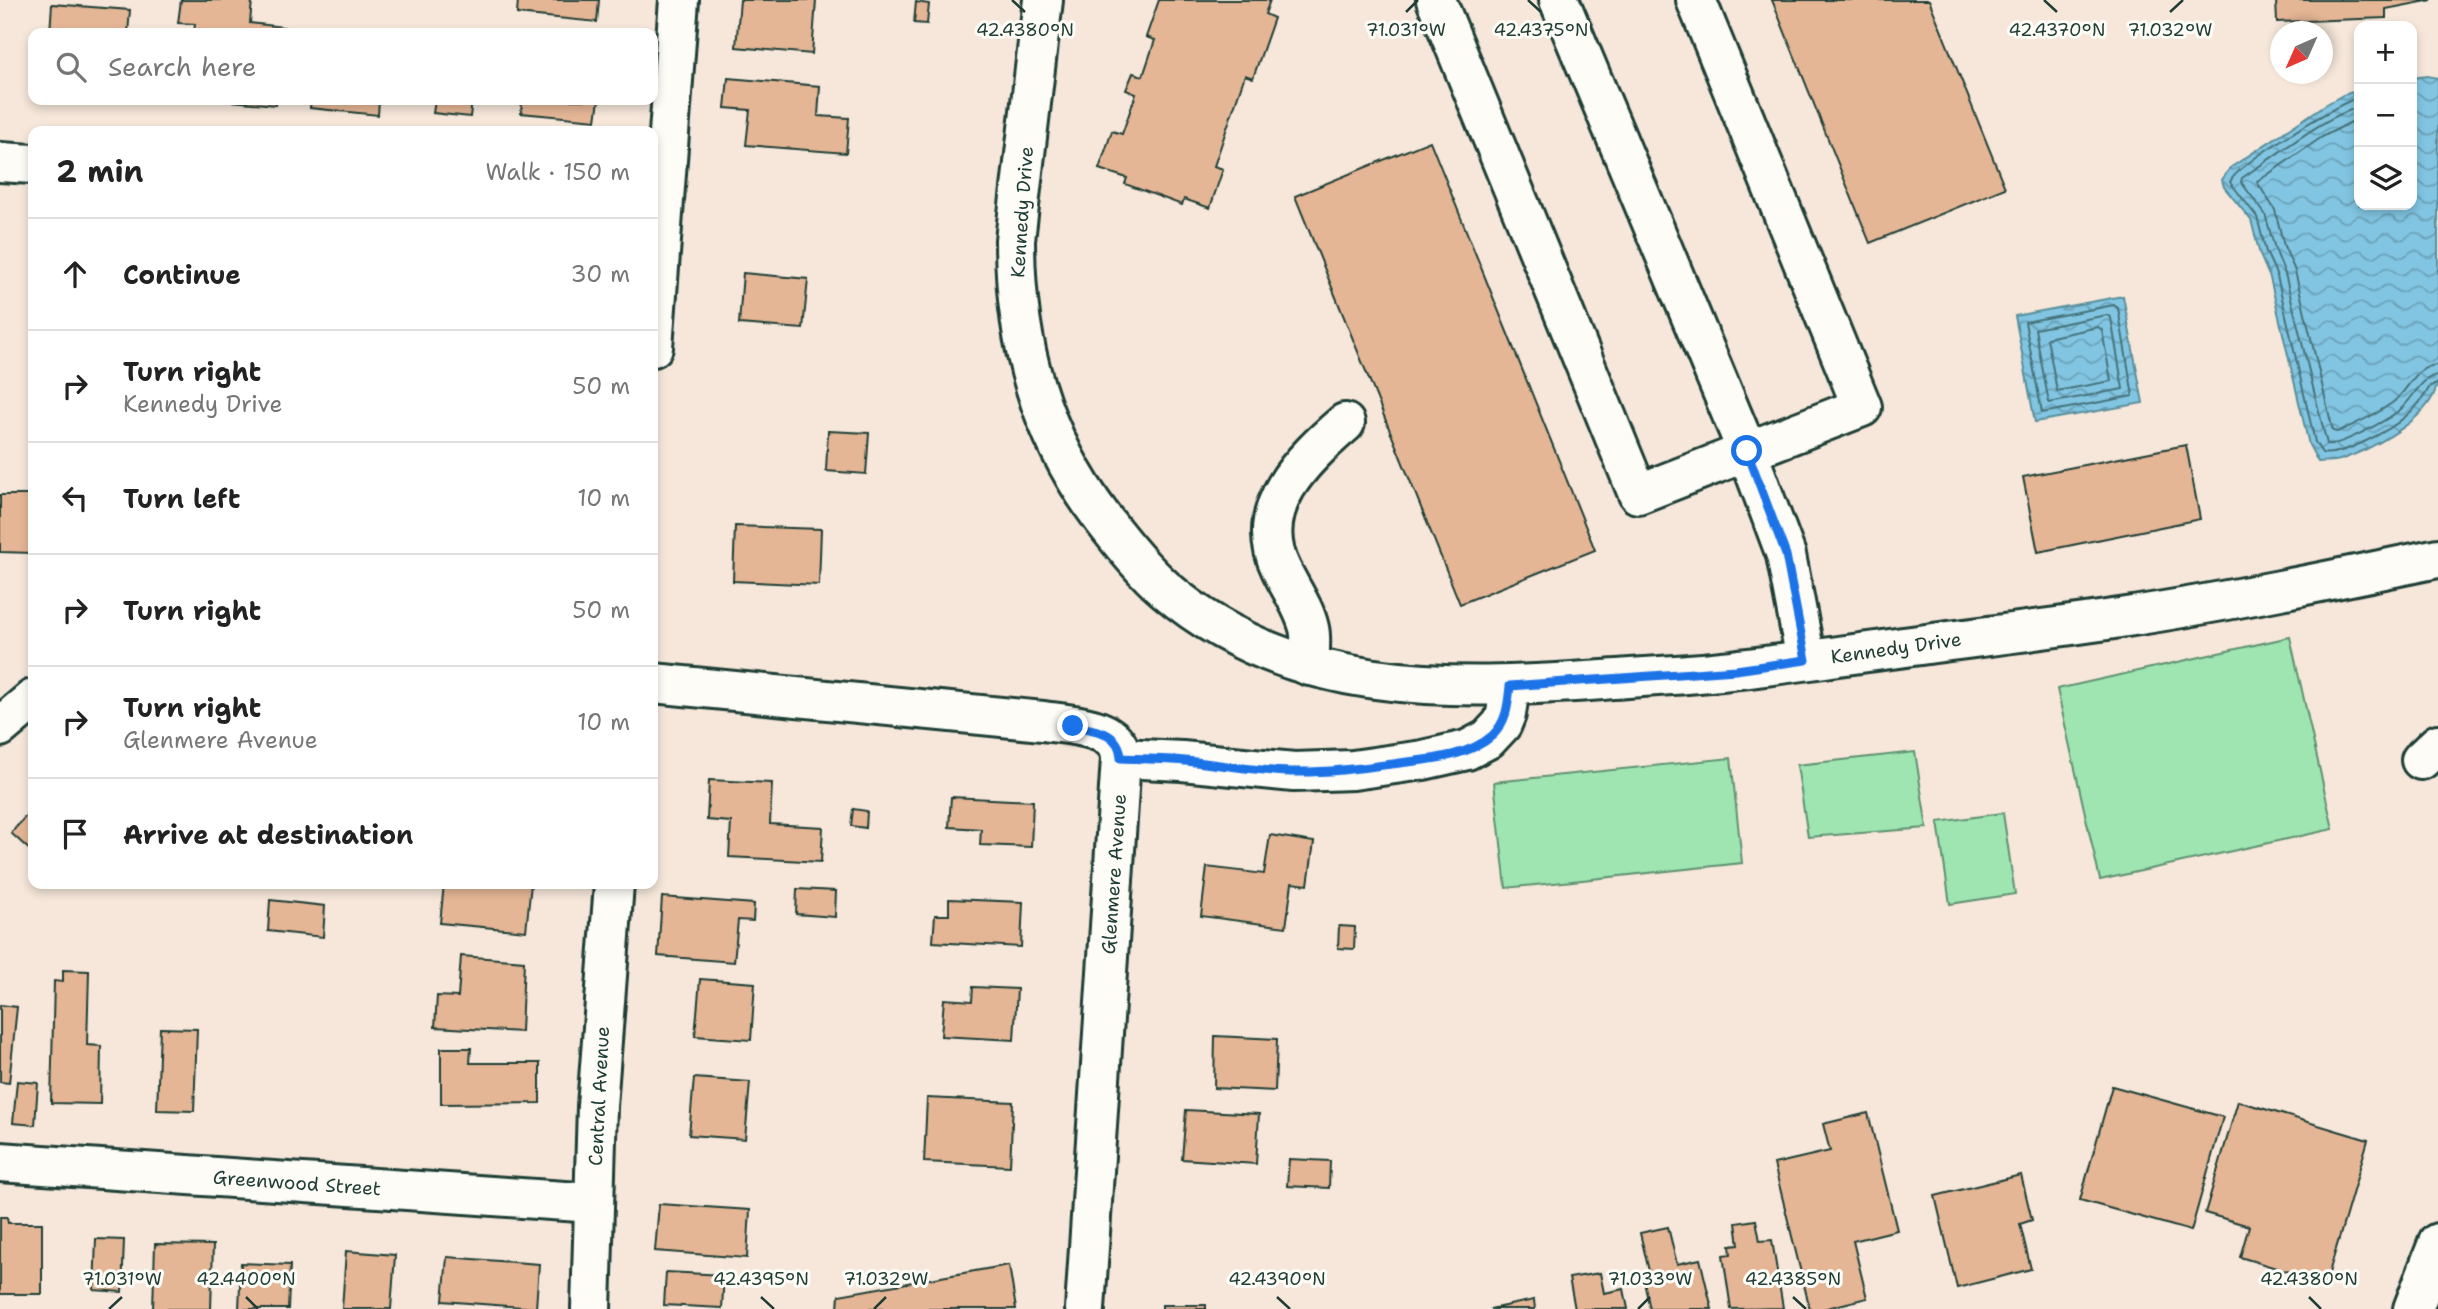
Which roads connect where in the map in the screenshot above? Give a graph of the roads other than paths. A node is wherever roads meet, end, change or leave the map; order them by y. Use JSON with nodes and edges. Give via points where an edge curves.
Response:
{"nodes":[{"id":1,"x":680,"y":0,"type":"edge"},
{"id":2,"x":1043,"y":0,"type":"edge"},
{"id":3,"x":1436,"y":0,"type":"edge"},
{"id":4,"x":1559,"y":0,"type":"edge"},
{"id":5,"x":1696,"y":0,"type":"edge"},
{"id":6,"x":0,"y":162,"type":"edge"},
{"id":7,"x":28,"y":164,"type":"edge"},
{"id":8,"x":658,"y":207,"type":"edge"},
{"id":9,"x":1345,"y":422,"type":"dead end"},
{"id":10,"x":1747,"y":451,"type":"junction"},
{"id":11,"x":2438,"y":558,"type":"edge"},
{"id":12,"x":1806,"y":660,"type":"junction"},
{"id":13,"x":1309,"y":666,"type":"junction"},
{"id":14,"x":658,"y":683,"type":"edge"},
{"id":15,"x":1510,"y":686,"type":"junction"},
{"id":16,"x":28,"y":703,"type":"edge"},
{"id":17,"x":0,"y":727,"type":"edge"},
{"id":18,"x":1121,"y":758,"type":"junction"},
{"id":19,"x":614,"y":889,"type":"edge"},
{"id":20,"x":0,"y":1163,"type":"edge"},
{"id":21,"x":594,"y":1203,"type":"junction"},
{"id":22,"x":2438,"y":1243,"type":"edge"},
{"id":23,"x":591,"y":1309,"type":"edge"},
{"id":24,"x":1085,"y":1309,"type":"edge"},
{"id":25,"x":2413,"y":1309,"type":"edge"}],
"edges":[{"from":1,"to":8,"type":"street"},
{"from":2,"to":13,"type":"street","name":"Kennedy Drive","via":[[1015,240],[1017,299],[1041,409],[1091,502],[1163,587],[1222,628]]},
{"from":3,"to":10,"type":"street","via":[[1638,494]]},
{"from":4,"to":10,"type":"street"},
{"from":5,"to":10,"type":"street","via":[[1862,407]]},
{"from":6,"to":7,"type":"street"},
{"from":9,"to":13,"type":"street","via":[[1297,468],[1272,525],[1276,557],[1309,627]]},
{"from":10,"to":12,"type":"street","via":[[1786,555]]},
{"from":11,"to":12,"type":"street","name":"Kennedy Drive","via":[[2120,618]]},
{"from":12,"to":15,"type":"street","name":"Kennedy Drive","via":[[1736,670]]},
{"from":13,"to":15,"type":"street","name":"Kennedy Drive","via":[[1419,685]]},
{"from":14,"to":18,"type":"street","via":[[1043,721],[1108,734],[1119,746]]},
{"from":15,"to":18,"type":"street","via":[[1502,724],[1488,739],[1467,750],[1423,760],[1294,772]]},
{"from":16,"to":17,"type":"street"},
{"from":18,"to":24,"type":"street","name":"Glenmere Avenue"},
{"from":19,"to":21,"type":"street","name":"Central Avenue"},
{"from":20,"to":21,"type":"street","name":"Greenwood Street"},
{"from":21,"to":23,"type":"street","name":"Central Avenue"},
{"from":22,"to":25,"type":"street"}]}
